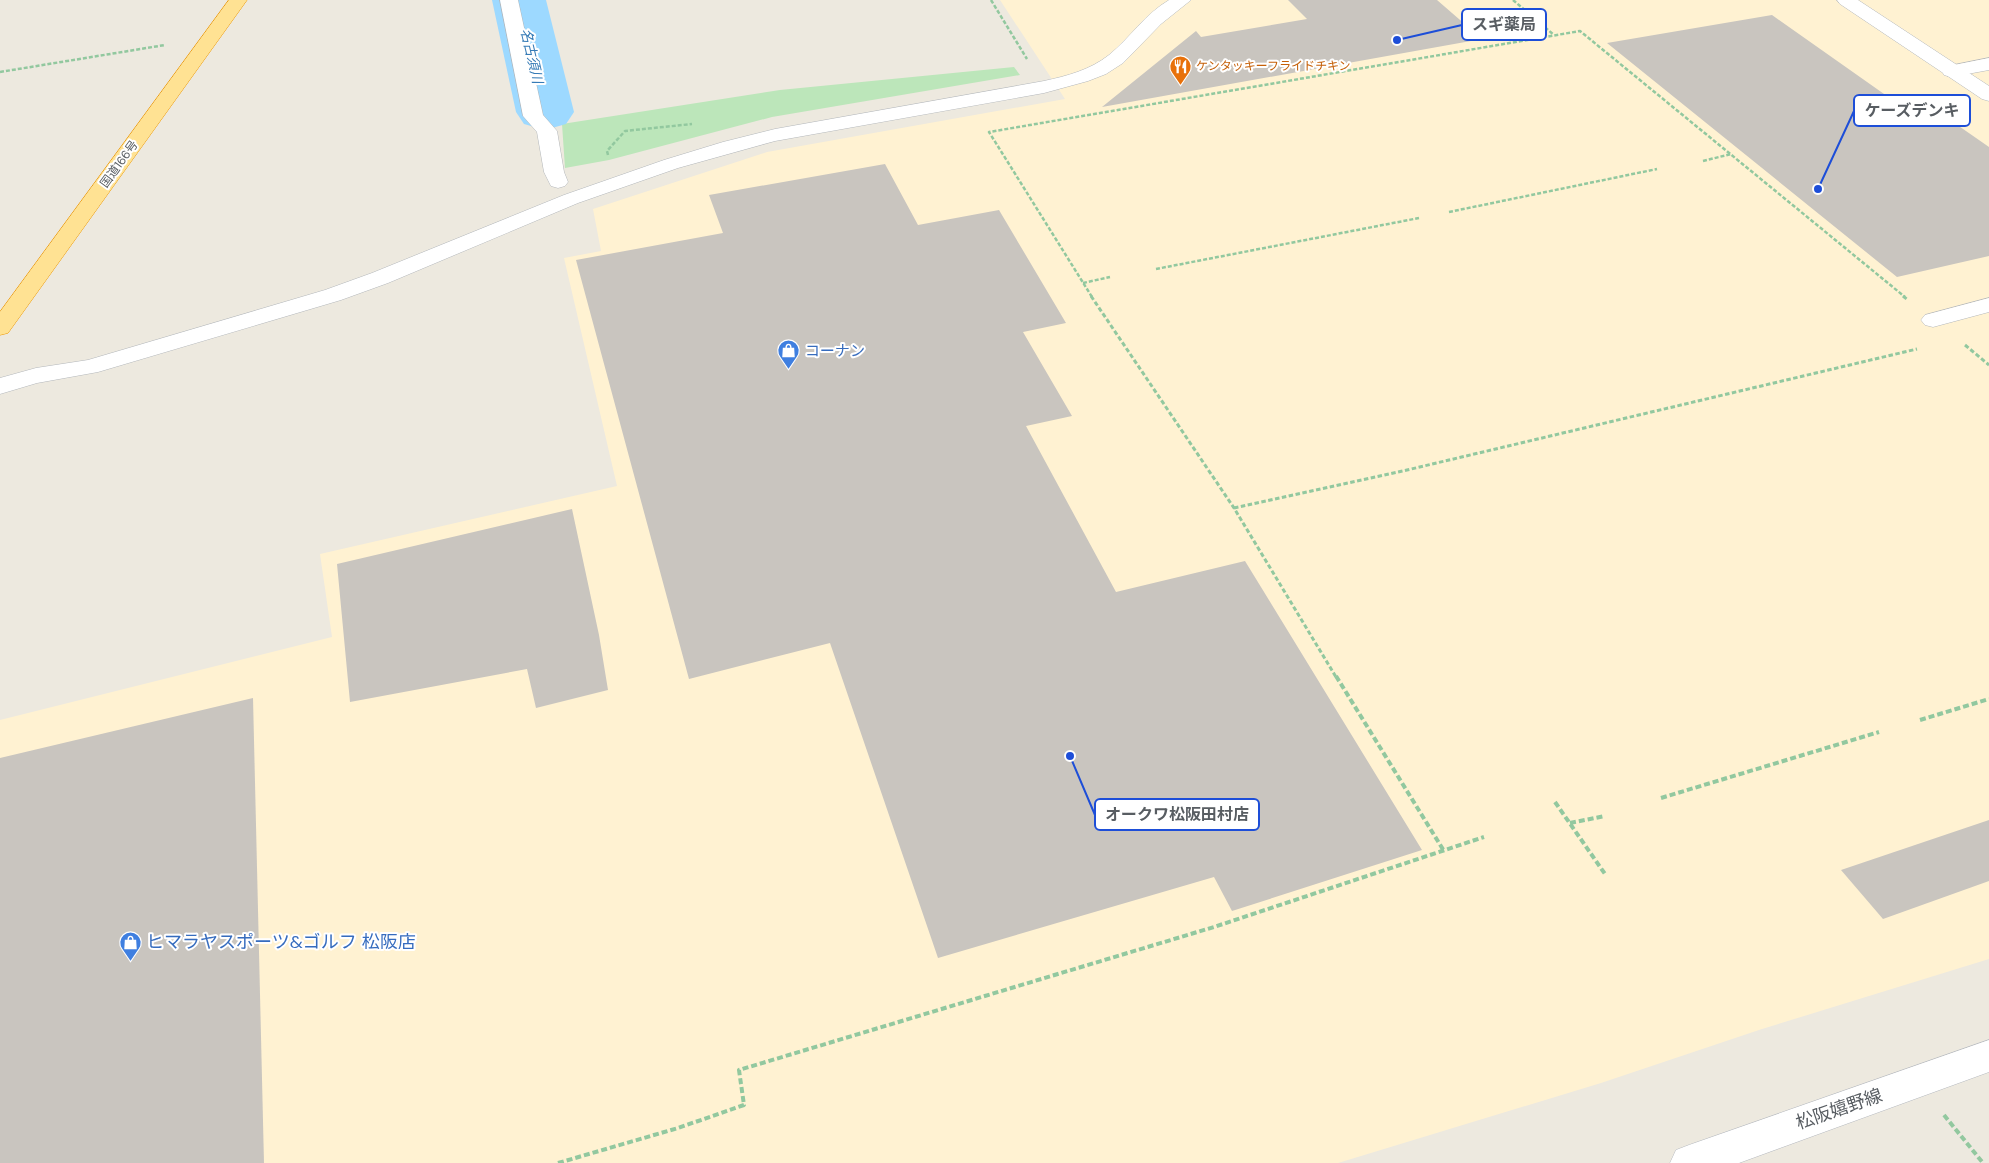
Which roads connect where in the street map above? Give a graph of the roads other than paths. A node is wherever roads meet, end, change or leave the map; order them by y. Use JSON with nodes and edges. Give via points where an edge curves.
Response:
{"nodes":[{"id":1,"x":238,"y":0,"type":"edge"},
{"id":2,"x":509,"y":0,"type":"edge"},
{"id":3,"x":1182,"y":0,"type":"edge"},
{"id":4,"x":1846,"y":0,"type":"edge"},
{"id":5,"x":1989,"y":64,"type":"edge"},
{"id":6,"x":1951,"y":70,"type":"junction"},
{"id":7,"x":1989,"y":95,"type":"edge"},
{"id":8,"x":558,"y":182,"type":"dead end"},
{"id":9,"x":1989,"y":305,"type":"edge"},
{"id":10,"x":1933,"y":320,"type":"road end"},
{"id":11,"x":0,"y":328,"type":"edge"},
{"id":12,"x":0,"y":386,"type":"edge"},
{"id":13,"x":1989,"y":1056,"type":"edge"},
{"id":14,"x":1689,"y":1163,"type":"edge"}],
"edges":[{"from":1,"to":11,"type":"highway","name":"国道166号"},
{"from":2,"to":8,"type":"street","via":[[533,116],[547,131]]},
{"from":3,"to":12,"type":"street","via":[[1160,13],[1114,61],[1075,80],[775,135],[722,149],[571,199],[333,295],[90,367]]},
{"from":4,"to":6,"type":"street"},
{"from":5,"to":6,"type":"street"},
{"from":6,"to":7,"type":"street"},
{"from":9,"to":10,"type":"street"},
{"from":13,"to":14,"type":"street","name":"松阪嬉野線"}]}
